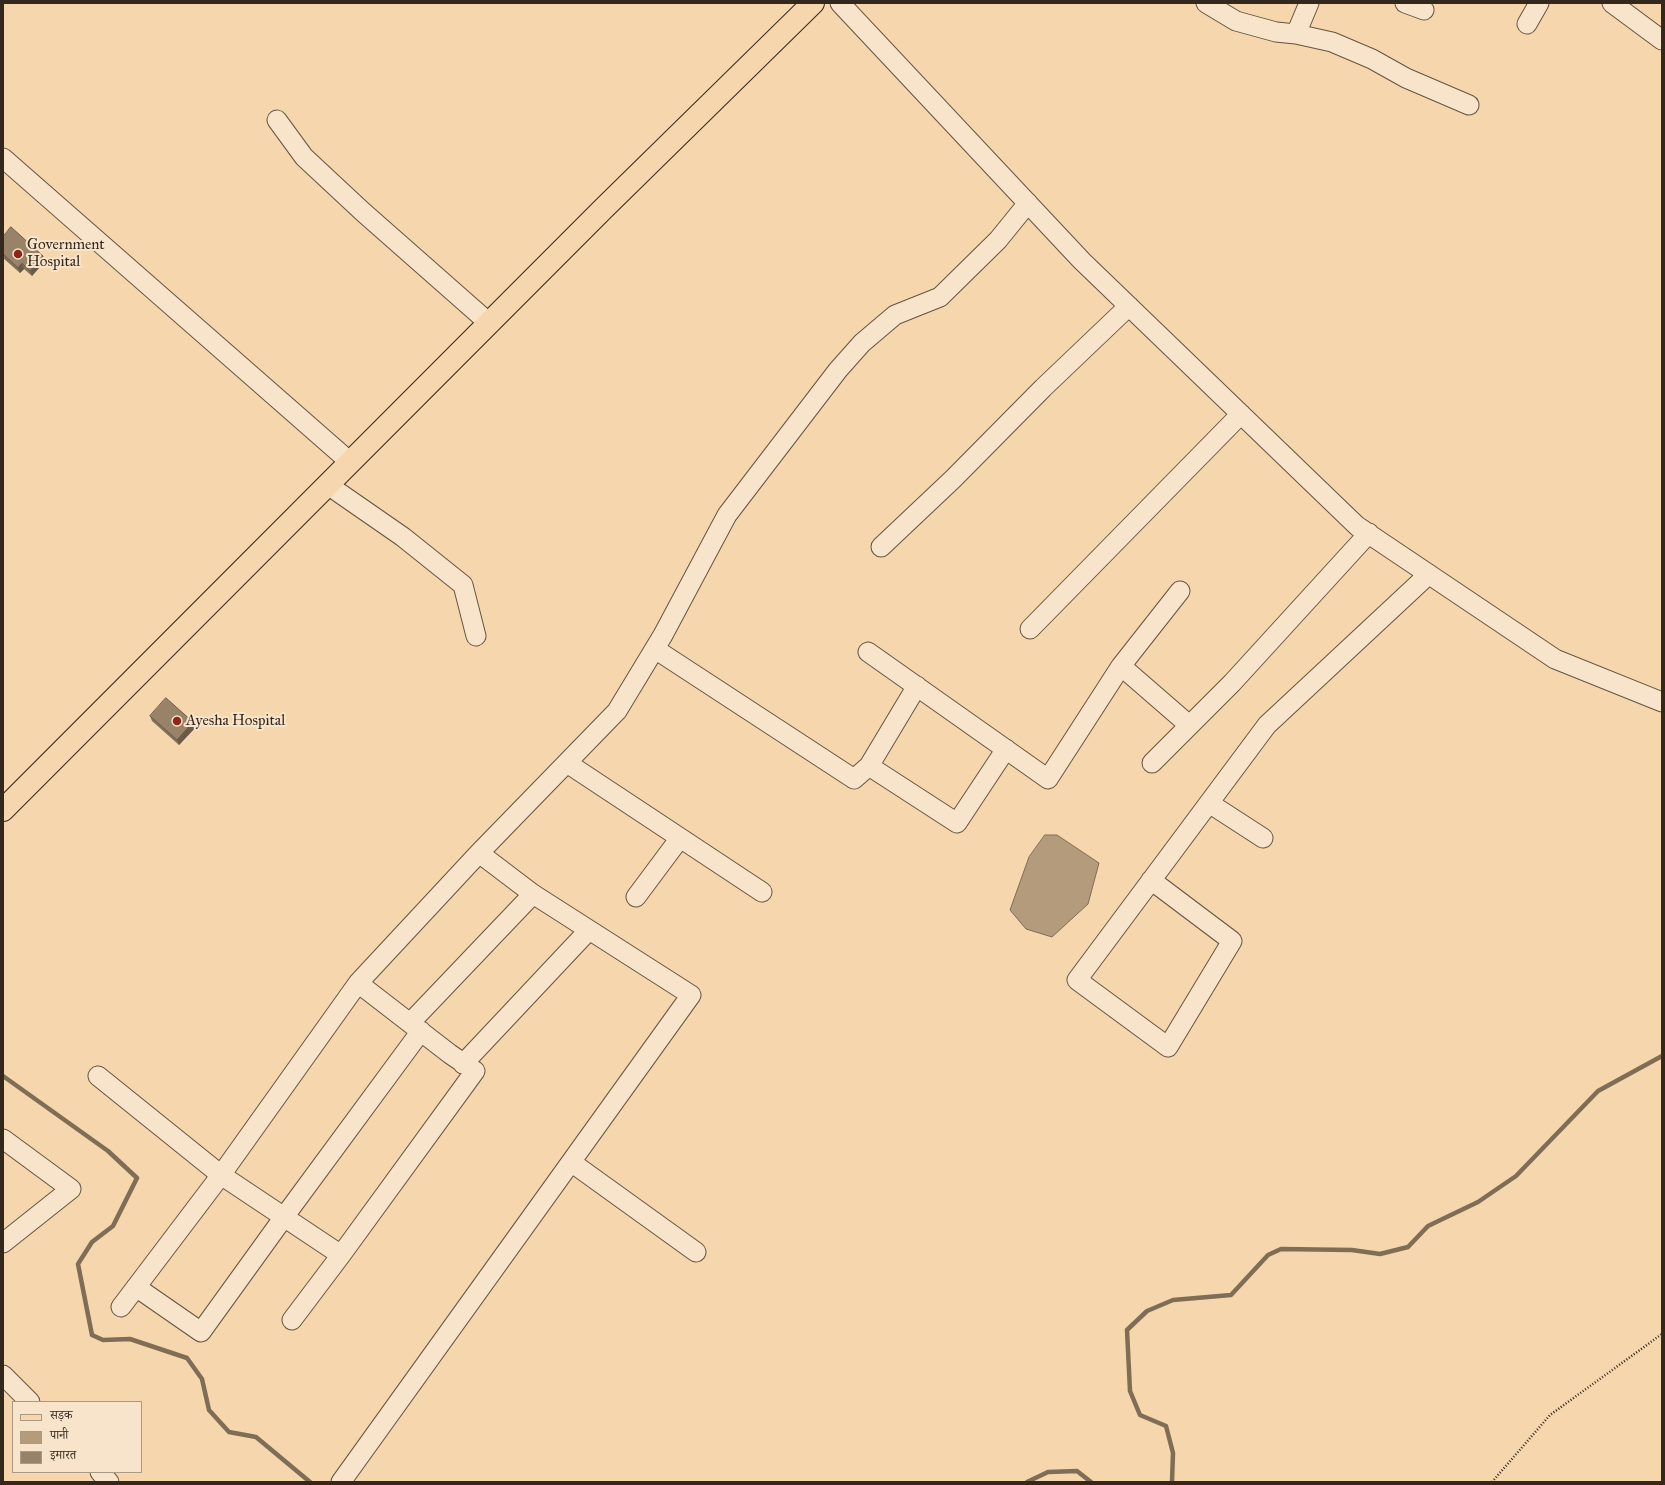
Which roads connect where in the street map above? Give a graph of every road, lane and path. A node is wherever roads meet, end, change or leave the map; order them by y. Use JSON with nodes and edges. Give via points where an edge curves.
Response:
{"nodes":[{"id":1,"x":813,"y":3,"type":"edge"},
{"id":2,"x":840,"y":3,"type":"edge"},
{"id":3,"x":1206,"y":3,"type":"edge"},
{"id":4,"x":1309,"y":3,"type":"edge"},
{"id":5,"x":1405,"y":3,"type":"edge"},
{"id":6,"x":1539,"y":3,"type":"edge"},
{"id":7,"x":1612,"y":3,"type":"edge"},
{"id":8,"x":1424,"y":10,"type":"dead end"},
{"id":9,"x":1527,"y":24,"type":"dead end"},
{"id":10,"x":1296,"y":34,"type":"junction"},
{"id":11,"x":1662,"y":40,"type":"edge"},
{"id":12,"x":1469,"y":105,"type":"dead end"},
{"id":13,"x":277,"y":120,"type":"dead end"},
{"id":14,"x":3,"y":158,"type":"edge"},
{"id":15,"x":1028,"y":204,"type":"junction"},
{"id":16,"x":1129,"y":306,"type":"junction"},
{"id":17,"x":489,"y":324,"type":"junction"},
{"id":18,"x":1241,"y":414,"type":"junction"},
{"id":19,"x":350,"y":462,"type":"junction"},
{"id":20,"x":328,"y":484,"type":"junction"},
{"id":21,"x":1369,"y":533,"type":"junction"},
{"id":22,"x":881,"y":547,"type":"dead end"},
{"id":23,"x":1429,"y":574,"type":"junction"},
{"id":24,"x":1180,"y":591,"type":"dead end"},
{"id":25,"x":1030,"y":629,"type":"dead end"},
{"id":26,"x":476,"y":636,"type":"dead end"},
{"id":27,"x":655,"y":649,"type":"junction"},
{"id":28,"x":868,"y":652,"type":"dead end"},
{"id":29,"x":1121,"y":666,"type":"junction"},
{"id":30,"x":917,"y":686,"type":"junction"},
{"id":31,"x":1662,"y":702,"type":"edge"},
{"id":32,"x":1189,"y":726,"type":"junction"},
{"id":33,"x":1006,"y":749,"type":"junction"},
{"id":34,"x":567,"y":763,"type":"junction"},
{"id":35,"x":1152,"y":763,"type":"dead end"},
{"id":36,"x":869,"y":766,"type":"junction"},
{"id":37,"x":1208,"y":803,"type":"junction"},
{"id":38,"x":3,"y":810,"type":"edge"},
{"id":39,"x":680,"y":838,"type":"junction"},
{"id":40,"x":1263,"y":838,"type":"dead end"},
{"id":41,"x":479,"y":853,"type":"junction"},
{"id":42,"x":1151,"y":880,"type":"junction"},
{"id":43,"x":762,"y":892,"type":"dead end"},
{"id":44,"x":533,"y":894,"type":"junction"},
{"id":45,"x":636,"y":897,"type":"dead end"},
{"id":46,"x":589,"y":930,"type":"junction"},
{"id":47,"x":358,"y":983,"type":"junction"},
{"id":48,"x":415,"y":1027,"type":"junction"},
{"id":49,"x":463,"y":1064,"type":"junction"},
{"id":50,"x":98,"y":1076,"type":"dead end"},
{"id":51,"x":3,"y":1139,"type":"edge"},
{"id":52,"x":571,"y":1162,"type":"junction"},
{"id":53,"x":221,"y":1176,"type":"junction"},
{"id":54,"x":284,"y":1217,"type":"junction"},
{"id":55,"x":3,"y":1243,"type":"edge"},
{"id":56,"x":696,"y":1252,"type":"dead end"},
{"id":57,"x":341,"y":1255,"type":"junction"},
{"id":58,"x":136,"y":1287,"type":"junction"},
{"id":59,"x":121,"y":1307,"type":"dead end"},
{"id":60,"x":292,"y":1320,"type":"dead end"},
{"id":61,"x":1662,"y":1334,"type":"edge"},
{"id":62,"x":3,"y":1374,"type":"edge"},
{"id":63,"x":29,"y":1401,"type":"edge"},
{"id":64,"x":101,"y":1473,"type":"edge"},
{"id":65,"x":109,"y":1482,"type":"edge"},
{"id":66,"x":341,"y":1482,"type":"edge"},
{"id":67,"x":1492,"y":1482,"type":"edge"}],
"edges":[{"from":1,"to":17,"type":"main road"},
{"from":2,"to":15,"type":"street"},
{"from":3,"to":10,"type":"street","via":[[1236,21],[1276,32]]},
{"from":4,"to":10,"type":"street"},
{"from":5,"to":8,"type":"street"},
{"from":6,"to":9,"type":"street"},
{"from":7,"to":11,"type":"street"},
{"from":10,"to":12,"type":"street","via":[[1332,42]]},
{"from":13,"to":17,"type":"street","via":[[304,156]]},
{"from":14,"to":19,"type":"street"},
{"from":15,"to":16,"type":"street"},
{"from":15,"to":27,"type":"street","via":[[998,240],[940,297],[896,316],[862,343],[838,370],[727,515]]},
{"from":16,"to":18,"type":"street"},
{"from":16,"to":22,"type":"street"},
{"from":17,"to":19,"type":"main road"},
{"from":18,"to":21,"type":"street","via":[[1357,526]]},
{"from":18,"to":25,"type":"street"},
{"from":19,"to":20,"type":"main road"},
{"from":20,"to":26,"type":"street","via":[[403,537],[463,585]]},
{"from":20,"to":38,"type":"main road"},
{"from":21,"to":23,"type":"street"},
{"from":21,"to":32,"type":"street","via":[[1232,683]]},
{"from":23,"to":31,"type":"street","via":[[1555,659]]},
{"from":23,"to":37,"type":"street","via":[[1267,725]]},
{"from":24,"to":29,"type":"street"},
{"from":27,"to":34,"type":"street","via":[[617,711]]},
{"from":27,"to":36,"type":"street","via":[[854,780]]},
{"from":28,"to":30,"type":"street"},
{"from":29,"to":32,"type":"street"},
{"from":29,"to":33,"type":"street","via":[[1048,779]]},
{"from":30,"to":33,"type":"street"},
{"from":30,"to":36,"type":"street"},
{"from":32,"to":35,"type":"street"},
{"from":33,"to":36,"type":"street","via":[[957,823]]},
{"from":34,"to":39,"type":"street"},
{"from":34,"to":41,"type":"street"},
{"from":37,"to":40,"type":"street"},
{"from":37,"to":42,"type":"street"},
{"from":39,"to":43,"type":"street"},
{"from":39,"to":45,"type":"street"},
{"from":41,"to":44,"type":"street"},
{"from":41,"to":47,"type":"street"},
{"from":42,"to":42,"type":"street","via":[[1232,941],[1168,1047],[1077,980]]},
{"from":44,"to":46,"type":"street"},
{"from":44,"to":48,"type":"street"},
{"from":46,"to":49,"type":"street"},
{"from":46,"to":52,"type":"street","via":[[691,995]]},
{"from":47,"to":48,"type":"street"},
{"from":47,"to":53,"type":"street"},
{"from":48,"to":49,"type":"street"},
{"from":48,"to":54,"type":"street"},
{"from":49,"to":57,"type":"street","via":[[475,1071]]},
{"from":50,"to":53,"type":"street"},
{"from":51,"to":55,"type":"street","via":[[71,1189]]},
{"from":52,"to":56,"type":"street"},
{"from":52,"to":66,"type":"street"},
{"from":53,"to":54,"type":"street"},
{"from":53,"to":58,"type":"street"},
{"from":54,"to":57,"type":"street"},
{"from":54,"to":58,"type":"street","via":[[201,1332]]},
{"from":57,"to":60,"type":"street"},
{"from":58,"to":59,"type":"street"},
{"from":61,"to":67,"type":"path","via":[[1550,1415]]},
{"from":62,"to":63,"type":"street"},
{"from":64,"to":65,"type":"street"}]}
